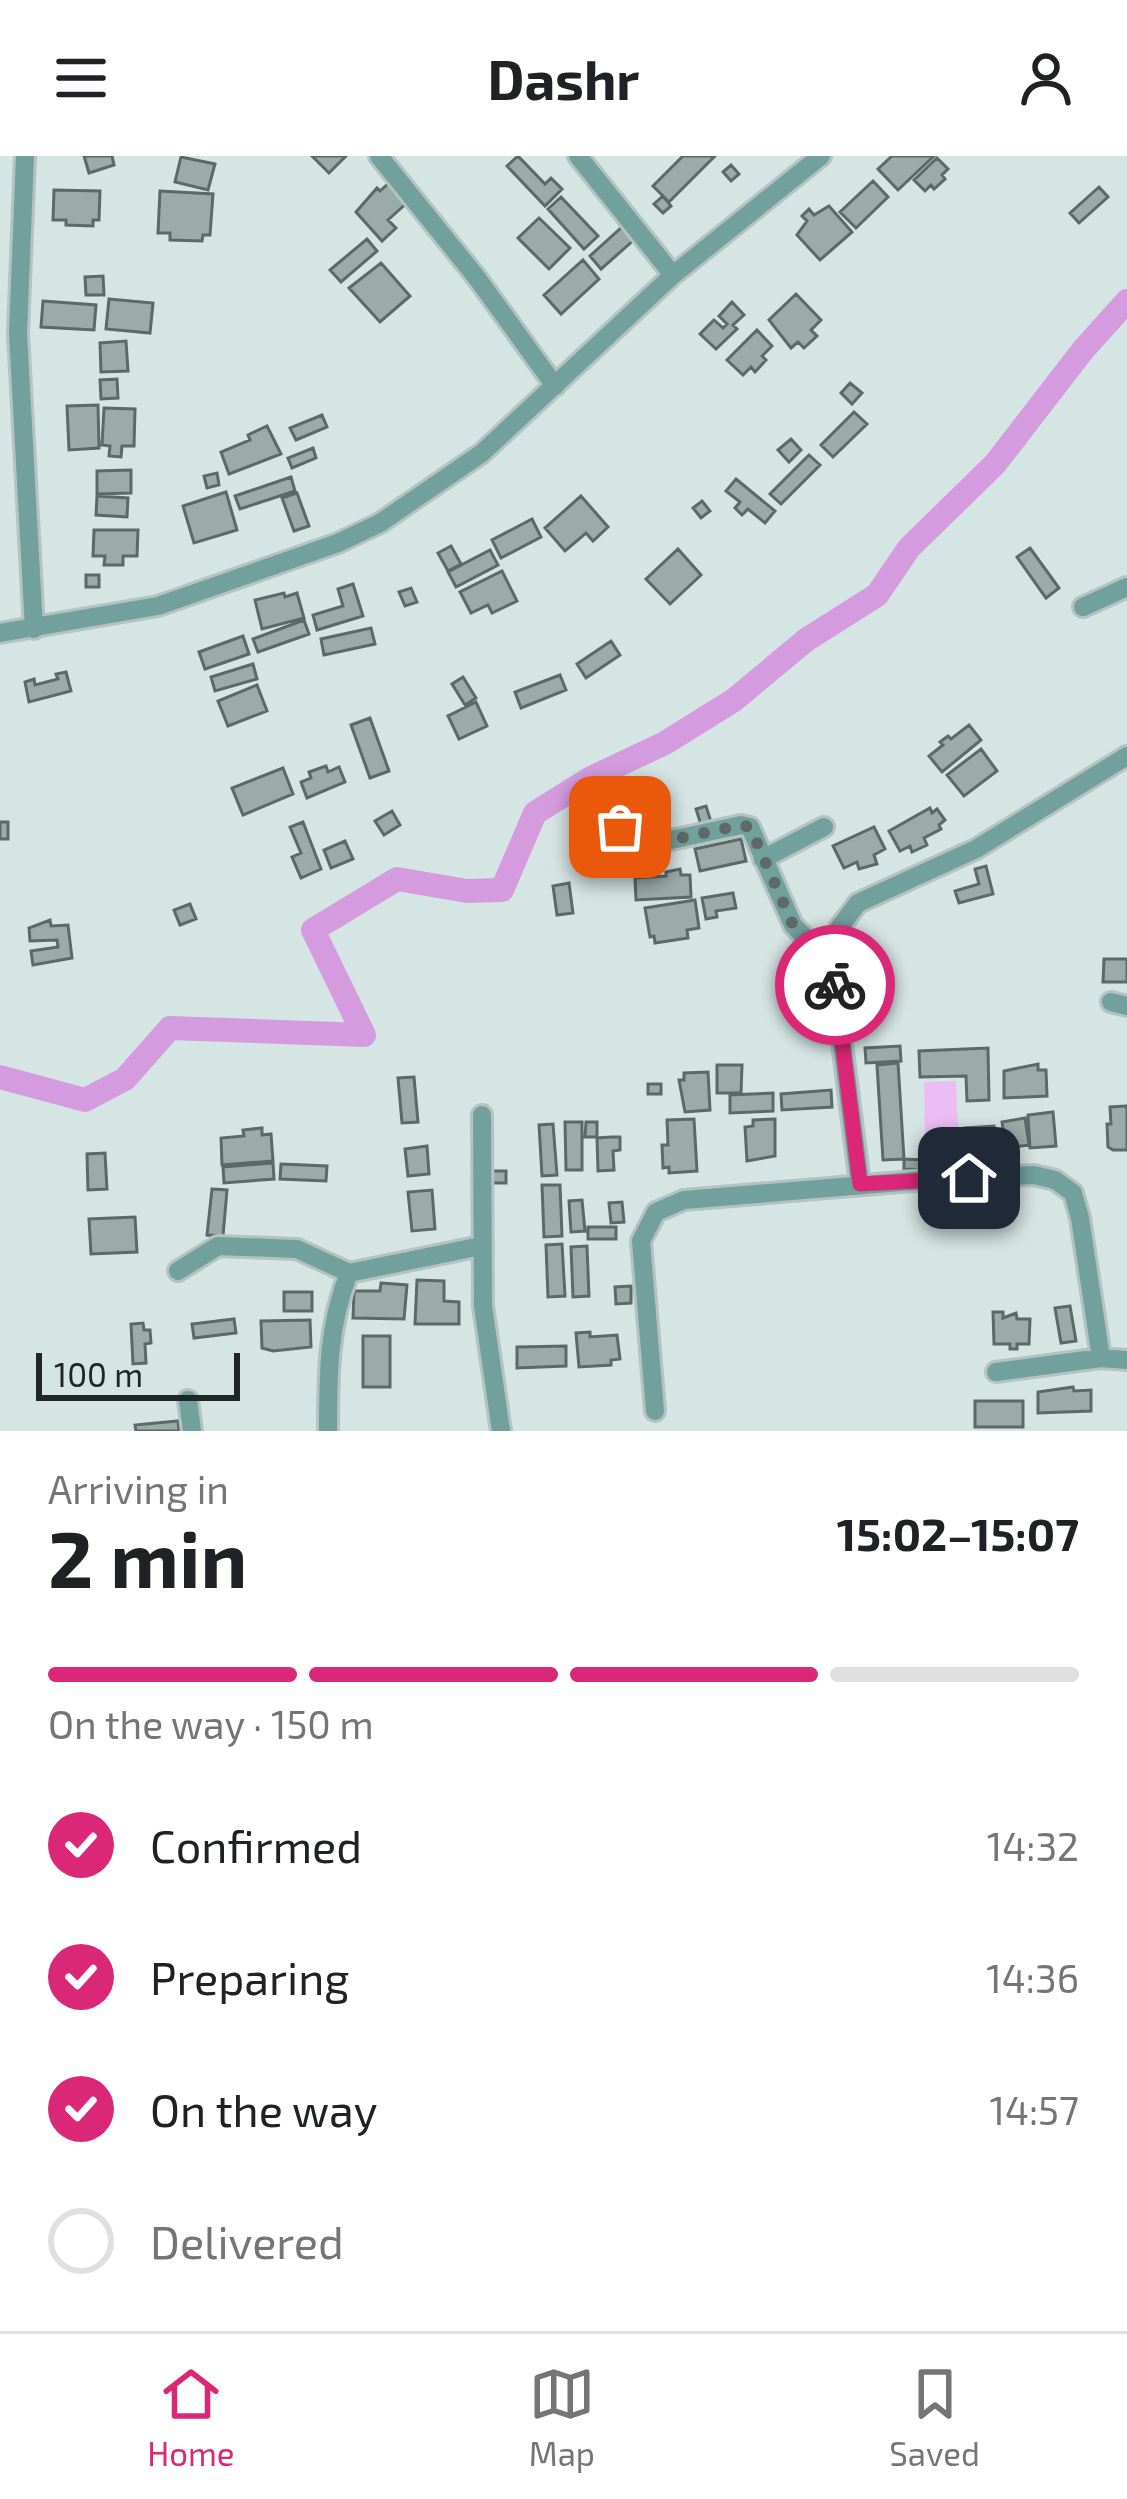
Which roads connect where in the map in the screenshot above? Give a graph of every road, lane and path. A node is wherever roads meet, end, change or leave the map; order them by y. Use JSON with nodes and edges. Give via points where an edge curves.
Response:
{"nodes":[{"id":1,"x":26,"y":156,"type":"edge"},
{"id":2,"x":379,"y":156,"type":"edge"},
{"id":3,"x":578,"y":156,"type":"edge"},
{"id":4,"x":820,"y":156,"type":"edge"},
{"id":5,"x":673,"y":275,"type":"junction"},
{"id":6,"x":9,"y":334,"type":"edge"},
{"id":7,"x":555,"y":386,"type":"junction"},
{"id":8,"x":1127,"y":586,"type":"edge"},
{"id":9,"x":1083,"y":608,"type":"dead end"},
{"id":10,"x":34,"y":629,"type":"junction"},
{"id":11,"x":0,"y":633,"type":"edge"},
{"id":12,"x":1127,"y":756,"type":"edge"},
{"id":13,"x":620,"y":827,"type":"dead end"},
{"id":14,"x":824,"y":827,"type":"dead end"},
{"id":15,"x":763,"y":859,"type":"junction"},
{"id":16,"x":832,"y":965,"type":"junction"},
{"id":17,"x":482,"y":1115,"type":"dead end"},
{"id":18,"x":860,"y":1184,"type":"junction"},
{"id":19,"x":481,"y":1246,"type":"junction"},
{"id":20,"x":178,"y":1271,"type":"dead end"},
{"id":21,"x":349,"y":1273,"type":"junction"},
{"id":22,"x":1101,"y":1358,"type":"junction"},
{"id":23,"x":1127,"y":1360,"type":"edge"},
{"id":24,"x":996,"y":1372,"type":"dead end"},
{"id":25,"x":188,"y":1400,"type":"dead end"},
{"id":26,"x":655,"y":1412,"type":"dead end"},
{"id":27,"x":191,"y":1431,"type":"edge"},
{"id":28,"x":328,"y":1431,"type":"edge"},
{"id":29,"x":501,"y":1431,"type":"edge"}],
"edges":[{"from":1,"to":6,"type":"street"},
{"from":2,"to":7,"type":"street"},
{"from":3,"to":5,"type":"street"},
{"from":4,"to":5,"type":"street"},
{"from":5,"to":7,"type":"street"},
{"from":6,"to":10,"type":"street"},
{"from":7,"to":10,"type":"street","via":[[482,453],[338,544],[158,605]]},
{"from":8,"to":9,"type":"street"},
{"from":10,"to":11,"type":"street"},
{"from":12,"to":16,"type":"street","via":[[976,849],[858,902],[839,928]]},
{"from":13,"to":15,"type":"street","via":[[671,840],[750,827]]},
{"from":14,"to":15,"type":"street"},
{"from":15,"to":16,"type":"street","via":[[793,925]]},
{"from":16,"to":18,"type":"street"},
{"from":17,"to":19,"type":"street"},
{"from":18,"to":22,"type":"street","via":[[1034,1175],[1065,1185],[1081,1218]]},
{"from":18,"to":26,"type":"street","via":[[684,1200],[656,1212],[641,1241]]},
{"from":19,"to":21,"type":"street"},
{"from":19,"to":29,"type":"street"},
{"from":20,"to":21,"type":"street","via":[[218,1246],[297,1249]]},
{"from":21,"to":28,"type":"street","via":[[330,1344]]},
{"from":22,"to":23,"type":"street"},
{"from":22,"to":24,"type":"street"},
{"from":25,"to":27,"type":"street"}]}
